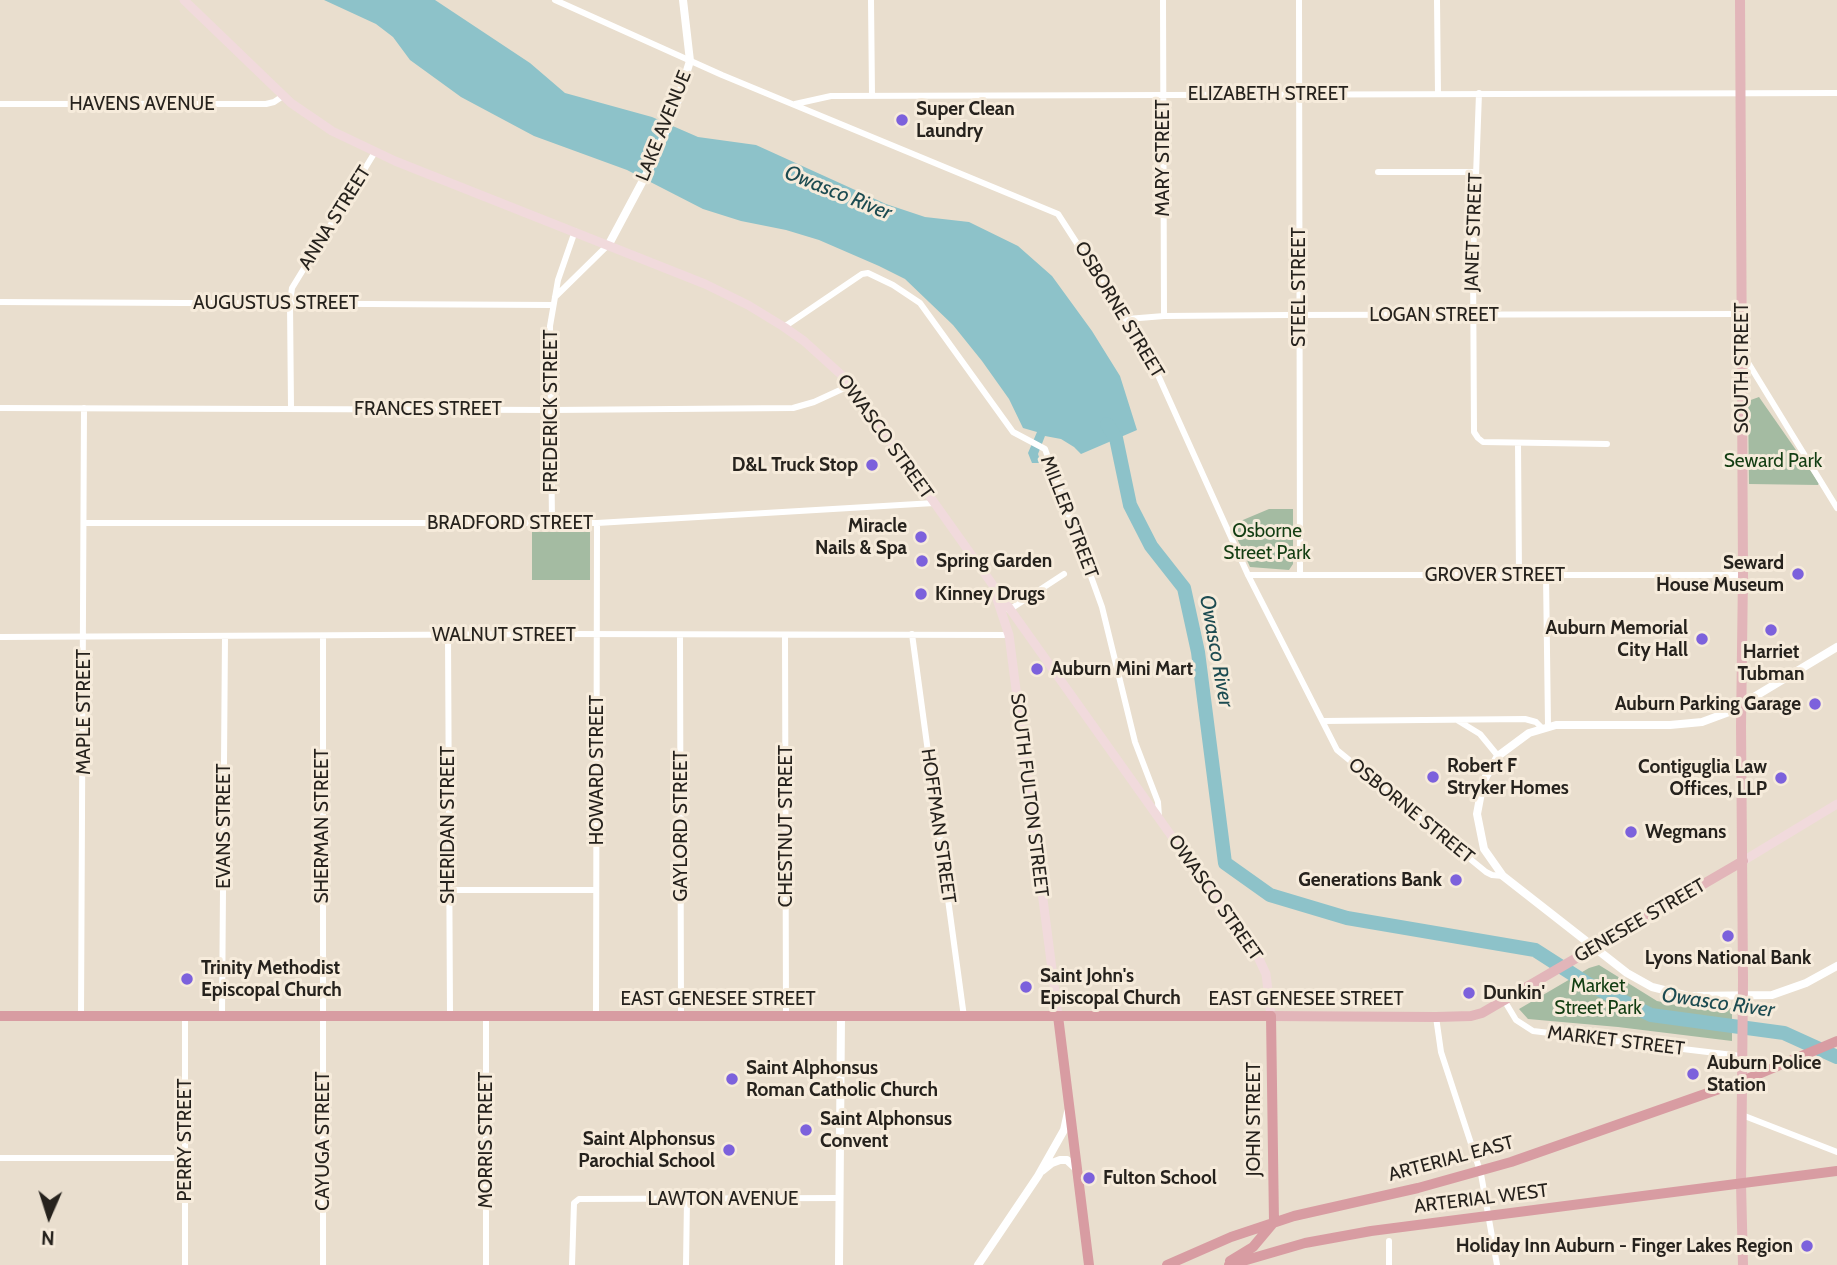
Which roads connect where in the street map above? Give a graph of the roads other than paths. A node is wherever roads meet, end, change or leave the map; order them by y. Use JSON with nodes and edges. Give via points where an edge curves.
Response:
{"nodes":[{"id":1,"x":184,"y":0,"type":"edge"},
{"id":2,"x":555,"y":0,"type":"edge"},
{"id":3,"x":683,"y":0,"type":"edge"},
{"id":4,"x":871,"y":0,"type":"edge"},
{"id":5,"x":1163,"y":0,"type":"edge"},
{"id":6,"x":1299,"y":0,"type":"edge"},
{"id":7,"x":1437,"y":0,"type":"edge"},
{"id":8,"x":1740,"y":0,"type":"edge"},
{"id":9,"x":690,"y":61,"type":"junction"},
{"id":10,"x":1479,"y":93,"type":"junction"},
{"id":11,"x":1837,"y":93,"type":"edge"},
{"id":12,"x":1163,"y":94,"type":"junction"},
{"id":13,"x":1298,"y":94,"type":"junction"},
{"id":14,"x":1438,"y":94,"type":"junction"},
{"id":15,"x":1742,"y":94,"type":"junction"},
{"id":16,"x":872,"y":95,"type":"junction"},
{"id":17,"x":284,"y":97,"type":"junction"},
{"id":18,"x":0,"y":104,"type":"edge"},
{"id":19,"x":795,"y":104,"type":"junction"},
{"id":20,"x":375,"y":152,"type":"junction"},
{"id":21,"x":1378,"y":172,"type":"dead end"},
{"id":22,"x":1476,"y":172,"type":"junction"},
{"id":23,"x":575,"y":231,"type":"junction"},
{"id":24,"x":608,"y":244,"type":"junction"},
{"id":25,"x":0,"y":302,"type":"edge"},
{"id":26,"x":553,"y":302,"type":"junction"},
{"id":27,"x":290,"y":303,"type":"junction"},
{"id":28,"x":1472,"y":314,"type":"junction"},
{"id":29,"x":1741,"y":314,"type":"junction"},
{"id":30,"x":1164,"y":316,"type":"junction"},
{"id":31,"x":1299,"y":316,"type":"junction"},
{"id":32,"x":1127,"y":319,"type":"junction"},
{"id":33,"x":784,"y":327,"type":"junction"},
{"id":34,"x":1741,"y":352,"type":"junction"},
{"id":35,"x":851,"y":385,"type":"junction"},
{"id":36,"x":0,"y":408,"type":"edge"},
{"id":37,"x":84,"y":408,"type":"junction"},
{"id":38,"x":291,"y":408,"type":"junction"},
{"id":39,"x":552,"y":410,"type":"junction"},
{"id":40,"x":1518,"y":443,"type":"junction"},
{"id":41,"x":1607,"y":444,"type":"dead end"},
{"id":42,"x":1835,"y":498,"type":"edge"},
{"id":43,"x":933,"y":503,"type":"junction"},
{"id":44,"x":1837,"y":508,"type":"edge"},
{"id":45,"x":85,"y":523,"type":"junction"},
{"id":46,"x":597,"y":523,"type":"junction"},
{"id":47,"x":552,"y":524,"type":"junction"},
{"id":48,"x":1064,"y":574,"type":"dead end"},
{"id":49,"x":1248,"y":575,"type":"junction"},
{"id":50,"x":1300,"y":575,"type":"junction"},
{"id":51,"x":1519,"y":575,"type":"junction"},
{"id":52,"x":1546,"y":575,"type":"junction"},
{"id":53,"x":1743,"y":575,"type":"junction"},
{"id":54,"x":987,"y":579,"type":"junction"},
{"id":55,"x":1009,"y":610,"type":"junction"},
{"id":56,"x":1022,"y":628,"type":"junction"},
{"id":57,"x":912,"y":634,"type":"junction"},
{"id":58,"x":447,"y":635,"type":"junction"},
{"id":59,"x":597,"y":635,"type":"junction"},
{"id":60,"x":680,"y":635,"type":"junction"},
{"id":61,"x":785,"y":635,"type":"junction"},
{"id":62,"x":1009,"y":635,"type":"junction"},
{"id":63,"x":84,"y":636,"type":"junction"},
{"id":64,"x":225,"y":636,"type":"junction"},
{"id":65,"x":323,"y":636,"type":"junction"},
{"id":66,"x":0,"y":637,"type":"edge"},
{"id":67,"x":1837,"y":647,"type":"edge"},
{"id":68,"x":1742,"y":704,"type":"junction"},
{"id":69,"x":1452,"y":719,"type":"junction"},
{"id":70,"x":1323,"y":721,"type":"junction"},
{"id":71,"x":1545,"y":727,"type":"junction"},
{"id":72,"x":1498,"y":756,"type":"junction"},
{"id":73,"x":1837,"y":804,"type":"edge"},
{"id":74,"x":1159,"y":817,"type":"junction"},
{"id":75,"x":1743,"y":861,"type":"junction"},
{"id":76,"x":1503,"y":876,"type":"junction"},
{"id":77,"x":449,"y":890,"type":"junction"},
{"id":78,"x":596,"y":890,"type":"junction"},
{"id":79,"x":1595,"y":948,"type":"junction"},
{"id":80,"x":1837,"y":966,"type":"edge"},
{"id":81,"x":1743,"y":996,"type":"junction"},
{"id":82,"x":1504,"y":1000,"type":"junction"},
{"id":83,"x":0,"y":1016,"type":"edge"},
{"id":84,"x":81,"y":1016,"type":"junction"},
{"id":85,"x":185,"y":1016,"type":"junction"},
{"id":86,"x":222,"y":1016,"type":"junction"},
{"id":87,"x":323,"y":1016,"type":"junction"},
{"id":88,"x":450,"y":1016,"type":"junction"},
{"id":89,"x":486,"y":1016,"type":"junction"},
{"id":90,"x":596,"y":1016,"type":"junction"},
{"id":91,"x":681,"y":1016,"type":"junction"},
{"id":92,"x":841,"y":1016,"type":"junction"},
{"id":93,"x":1058,"y":1016,"type":"junction"},
{"id":94,"x":1270,"y":1016,"type":"junction"},
{"id":95,"x":786,"y":1017,"type":"junction"},
{"id":96,"x":964,"y":1017,"type":"junction"},
{"id":97,"x":1436,"y":1017,"type":"junction"},
{"id":98,"x":1834,"y":1042,"type":"edge"},
{"id":99,"x":1741,"y":1056,"type":"junction"},
{"id":100,"x":1742,"y":1081,"type":"junction"},
{"id":101,"x":1069,"y":1100,"type":"junction"},
{"id":102,"x":1742,"y":1115,"type":"junction"},
{"id":103,"x":1837,"y":1152,"type":"edge"},
{"id":104,"x":0,"y":1158,"type":"edge"},
{"id":105,"x":186,"y":1158,"type":"junction"},
{"id":106,"x":1079,"y":1170,"type":"junction"},
{"id":107,"x":1480,"y":1171,"type":"junction"},
{"id":108,"x":1837,"y":1171,"type":"edge"},
{"id":109,"x":1038,"y":1176,"type":"junction"},
{"id":110,"x":1741,"y":1184,"type":"junction"},
{"id":111,"x":839,"y":1198,"type":"junction"},
{"id":112,"x":687,"y":1199,"type":"junction"},
{"id":113,"x":1489,"y":1215,"type":"junction"},
{"id":114,"x":1274,"y":1222,"type":"junction"},
{"id":115,"x":1389,"y":1241,"type":"dead end"},
{"id":116,"x":185,"y":1265,"type":"edge"},
{"id":117,"x":323,"y":1265,"type":"edge"},
{"id":118,"x":486,"y":1265,"type":"edge"},
{"id":119,"x":572,"y":1265,"type":"edge"},
{"id":120,"x":686,"y":1265,"type":"edge"},
{"id":121,"x":839,"y":1265,"type":"edge"},
{"id":122,"x":978,"y":1265,"type":"edge"},
{"id":123,"x":1089,"y":1265,"type":"edge"},
{"id":124,"x":1167,"y":1265,"type":"edge"},
{"id":125,"x":1227,"y":1265,"type":"edge"},
{"id":126,"x":1389,"y":1265,"type":"edge"},
{"id":127,"x":1497,"y":1265,"type":"edge"},
{"id":128,"x":1743,"y":1265,"type":"edge"}],
"edges":[{"from":1,"to":17,"type":"main road","name":"OWASCO STREET"},
{"from":2,"to":9,"type":"street","name":"OSBORNE STREET"},
{"from":3,"to":9,"type":"street","name":"LAKE AVENUE"},
{"from":4,"to":16,"type":"street"},
{"from":5,"to":12,"type":"street","name":"MARY STREET"},
{"from":6,"to":13,"type":"street","name":"STEEL STREET"},
{"from":7,"to":14,"type":"street"},
{"from":8,"to":15,"type":"main road","name":"SOUTH STREET"},
{"from":9,"to":19,"type":"street","name":"OSBORNE STREET"},
{"from":9,"to":24,"type":"street","name":"LAKE AVENUE","via":[[655,158]]},
{"from":10,"to":14,"type":"street","name":"ELIZABETH STREET"},
{"from":10,"to":15,"type":"street","name":"ELIZABETH STREET"},
{"from":10,"to":22,"type":"street","name":"JANET STREET"},
{"from":11,"to":15,"type":"street","name":"ELIZABETH STREET"},
{"from":12,"to":13,"type":"street","name":"ELIZABETH STREET"},
{"from":12,"to":16,"type":"street","name":"ELIZABETH STREET"},
{"from":12,"to":30,"type":"street","name":"MARY STREET"},
{"from":13,"to":14,"type":"street","name":"ELIZABETH STREET"},
{"from":13,"to":31,"type":"street","name":"STEEL STREET"},
{"from":15,"to":29,"type":"main road","name":"SOUTH STREET"},
{"from":16,"to":19,"type":"street","name":"ELIZABETH STREET","via":[[831,96]]},
{"from":17,"to":18,"type":"street","name":"HAVENS AVENUE","via":[[266,104]]},
{"from":17,"to":20,"type":"main road","name":"OWASCO STREET","via":[[332,131]]},
{"from":19,"to":32,"type":"street","name":"OSBORNE STREET","via":[[1058,214]]},
{"from":20,"to":23,"type":"main road","name":"OWASCO STREET"},
{"from":20,"to":27,"type":"street","name":"ANNA STREET","via":[[292,288]]},
{"from":21,"to":22,"type":"street"},
{"from":22,"to":28,"type":"street","name":"JANET STREET"},
{"from":23,"to":24,"type":"main road","name":"OWASCO STREET"},
{"from":23,"to":26,"type":"street","name":"FREDERICK STREET"},
{"from":24,"to":26,"type":"street"},
{"from":24,"to":33,"type":"main road","name":"OWASCO STREET","via":[[705,284]]},
{"from":25,"to":27,"type":"street","name":"AUGUSTUS STREET"},
{"from":26,"to":27,"type":"street","name":"AUGUSTUS STREET"},
{"from":26,"to":39,"type":"street","name":"FREDERICK STREET"},
{"from":27,"to":38,"type":"street","name":"ANNA STREET"},
{"from":28,"to":29,"type":"street","name":"LOGAN STREET"},
{"from":28,"to":31,"type":"street","name":"LOGAN STREET"},
{"from":28,"to":40,"type":"street","name":"JANET STREET","via":[[1474,432],[1480,440]]},
{"from":29,"to":34,"type":"main road","name":"SOUTH STREET"},
{"from":30,"to":31,"type":"street","name":"LOGAN STREET"},
{"from":30,"to":32,"type":"street","name":"LOGAN STREET"},
{"from":31,"to":50,"type":"street","name":"STEEL STREET"},
{"from":32,"to":49,"type":"street","name":"OSBORNE STREET","via":[[1164,384]]},
{"from":33,"to":35,"type":"main road","name":"OWASCO STREET"},
{"from":33,"to":74,"type":"street","name":"MILLER STREET","via":[[868,273],[904,291],[923,307],[1013,432],[1045,449],[1102,607],[1135,742],[1158,802]]},
{"from":34,"to":42,"type":"street"},
{"from":34,"to":53,"type":"main road","name":"SOUTH STREET"},
{"from":35,"to":39,"type":"street","name":"FRANCES STREET","via":[[793,408]]},
{"from":35,"to":43,"type":"main road","name":"OWASCO STREET"},
{"from":36,"to":37,"type":"street","name":"FRANCES STREET"},
{"from":37,"to":38,"type":"street","name":"FRANCES STREET"},
{"from":37,"to":45,"type":"street","name":"MAPLE STREET"},
{"from":38,"to":39,"type":"street","name":"FRANCES STREET"},
{"from":39,"to":47,"type":"street","name":"FREDERICK STREET"},
{"from":40,"to":41,"type":"street"},
{"from":40,"to":51,"type":"street"},
{"from":42,"to":44,"type":"street"},
{"from":43,"to":46,"type":"street","name":"BRADFORD STREET"},
{"from":43,"to":54,"type":"main road","name":"OWASCO STREET"},
{"from":45,"to":47,"type":"street","name":"BRADFORD STREET"},
{"from":45,"to":63,"type":"street","name":"MAPLE STREET"},
{"from":46,"to":47,"type":"street","name":"BRADFORD STREET"},
{"from":46,"to":59,"type":"street","name":"HOWARD STREET"},
{"from":48,"to":55,"type":"street"},
{"from":49,"to":50,"type":"street","name":"GROVER STREET"},
{"from":49,"to":70,"type":"street","name":"OSBORNE STREET"},
{"from":50,"to":51,"type":"street","name":"GROVER STREET"},
{"from":51,"to":52,"type":"street","name":"GROVER STREET"},
{"from":52,"to":53,"type":"street","name":"GROVER STREET"},
{"from":52,"to":71,"type":"street"},
{"from":53,"to":68,"type":"main road","name":"SOUTH STREET"},
{"from":54,"to":55,"type":"main road","name":"OWASCO STREET"},
{"from":54,"to":62,"type":"main road","name":"SOUTH FULTON STREET"},
{"from":55,"to":56,"type":"main road","name":"OWASCO STREET"},
{"from":56,"to":62,"type":"main road"},
{"from":56,"to":74,"type":"main road","name":"OWASCO STREET"},
{"from":57,"to":61,"type":"street","name":"WALNUT STREET"},
{"from":57,"to":62,"type":"street","name":"WALNUT STREET"},
{"from":57,"to":96,"type":"street","name":"HOFFMAN STREET"},
{"from":58,"to":59,"type":"street","name":"WALNUT STREET"},
{"from":58,"to":65,"type":"street","name":"WALNUT STREET"},
{"from":58,"to":77,"type":"street","name":"SHERIDAN STREET"},
{"from":59,"to":60,"type":"street","name":"WALNUT STREET"},
{"from":59,"to":78,"type":"street","name":"HOWARD STREET"},
{"from":60,"to":61,"type":"street","name":"WALNUT STREET"},
{"from":60,"to":91,"type":"street","name":"GAYLORD STREET"},
{"from":61,"to":95,"type":"street","name":"CHESTNUT STREET"},
{"from":62,"to":93,"type":"main road","name":"SOUTH FULTON STREET"},
{"from":63,"to":64,"type":"street","name":"WALNUT STREET"},
{"from":63,"to":66,"type":"street","name":"WALNUT STREET"},
{"from":63,"to":84,"type":"street","name":"MAPLE STREET"},
{"from":64,"to":65,"type":"street","name":"WALNUT STREET"},
{"from":64,"to":86,"type":"street","name":"EVANS STREET"},
{"from":65,"to":87,"type":"street","name":"SHERMAN STREET"},
{"from":67,"to":68,"type":"street"},
{"from":68,"to":71,"type":"street","via":[[1715,718],[1687,724]]},
{"from":68,"to":75,"type":"main road","name":"SOUTH STREET"},
{"from":69,"to":70,"type":"street"},
{"from":69,"to":71,"type":"street","via":[[1525,719]]},
{"from":69,"to":72,"type":"street","via":[[1480,734]]},
{"from":70,"to":76,"type":"street","name":"OSBORNE STREET","via":[[1339,752],[1486,872]]},
{"from":71,"to":72,"type":"street","via":[[1517,740]]},
{"from":72,"to":76,"type":"street","via":[[1483,782],[1477,814],[1484,849]]},
{"from":73,"to":75,"type":"main road","name":"GENESEE STREET"},
{"from":74,"to":94,"type":"main road","name":"OWASCO STREET","via":[[1259,959],[1266,974]]},
{"from":75,"to":79,"type":"main road","name":"GENESEE STREET"},
{"from":75,"to":81,"type":"main road","name":"SOUTH STREET"},
{"from":76,"to":79,"type":"street"},
{"from":77,"to":78,"type":"street"},
{"from":77,"to":88,"type":"street","name":"SHERIDAN STREET"},
{"from":78,"to":90,"type":"street","name":"HOWARD STREET"},
{"from":79,"to":81,"type":"street","via":[[1637,979],[1668,992]]},
{"from":79,"to":82,"type":"main road","name":"GENESEE STREET"},
{"from":80,"to":81,"type":"street","via":[[1798,987],[1772,995]]},
{"from":81,"to":99,"type":"main road","name":"SOUTH STREET"},
{"from":82,"to":97,"type":"main road","name":"GENESEE STREET","via":[[1471,1016]]},
{"from":82,"to":99,"type":"street","name":"MARKET STREET","via":[[1516,1020],[1533,1031]]},
{"from":83,"to":84,"type":"highway","name":"EAST GENESEE STREET"},
{"from":84,"to":85,"type":"highway","name":"EAST GENESEE STREET"},
{"from":85,"to":86,"type":"highway","name":"EAST GENESEE STREET"},
{"from":85,"to":105,"type":"street","name":"PERRY STREET"},
{"from":86,"to":87,"type":"highway","name":"EAST GENESEE STREET"},
{"from":87,"to":88,"type":"highway","name":"EAST GENESEE STREET"},
{"from":87,"to":117,"type":"street","name":"CAYUGA STREET"},
{"from":88,"to":89,"type":"highway","name":"EAST GENESEE STREET"},
{"from":89,"to":90,"type":"highway","name":"EAST GENESEE STREET"},
{"from":89,"to":118,"type":"street","name":"MORRIS STREET"},
{"from":90,"to":91,"type":"highway","name":"EAST GENESEE STREET"},
{"from":91,"to":95,"type":"highway","name":"EAST GENESEE STREET"},
{"from":92,"to":95,"type":"highway","name":"EAST GENESEE STREET"},
{"from":92,"to":96,"type":"highway","name":"EAST GENESEE STREET"},
{"from":92,"to":111,"type":"street"},
{"from":93,"to":94,"type":"highway","name":"EAST GENESEE STREET"},
{"from":93,"to":96,"type":"highway","name":"EAST GENESEE STREET"},
{"from":93,"to":101,"type":"highway"},
{"from":94,"to":97,"type":"main road","name":"EAST GENESEE STREET"},
{"from":94,"to":114,"type":"highway","name":"JOHN STREET"},
{"from":97,"to":107,"type":"street","via":[[1441,1052]]},
{"from":98,"to":100,"type":"highway","name":"ARTERIAL EAST"},
{"from":99,"to":100,"type":"main road","name":"SOUTH STREET"},
{"from":100,"to":102,"type":"main road","name":"SOUTH STREET"},
{"from":100,"to":107,"type":"highway","name":"ARTERIAL EAST"},
{"from":101,"to":106,"type":"highway"},
{"from":101,"to":109,"type":"street","via":[[1064,1130]]},
{"from":102,"to":103,"type":"street"},
{"from":102,"to":110,"type":"main road","name":"SOUTH STREET"},
{"from":104,"to":105,"type":"street"},
{"from":105,"to":116,"type":"street","name":"PERRY STREET"},
{"from":106,"to":109,"type":"street","via":[[1060,1160]]},
{"from":106,"to":123,"type":"highway"},
{"from":107,"to":113,"type":"street"},
{"from":107,"to":114,"type":"highway","name":"ARTERIAL EAST"},
{"from":108,"to":110,"type":"highway","name":"ARTERIAL WEST"},
{"from":109,"to":122,"type":"street"},
{"from":110,"to":113,"type":"highway","name":"ARTERIAL WEST"},
{"from":110,"to":128,"type":"main road","name":"SOUTH STREET"},
{"from":111,"to":112,"type":"street","name":"LAWTON AVENUE"},
{"from":111,"to":121,"type":"street"},
{"from":112,"to":119,"type":"street","name":"LAWTON AVENUE","via":[[579,1199],[574,1203]]},
{"from":112,"to":120,"type":"street"},
{"from":113,"to":125,"type":"highway","name":"ARTERIAL WEST","via":[[1338,1236]]},
{"from":113,"to":127,"type":"street"},
{"from":114,"to":124,"type":"highway","name":"ARTERIAL EAST"},
{"from":114,"to":125,"type":"highway","via":[[1253,1247]]},
{"from":115,"to":126,"type":"street"}]}
